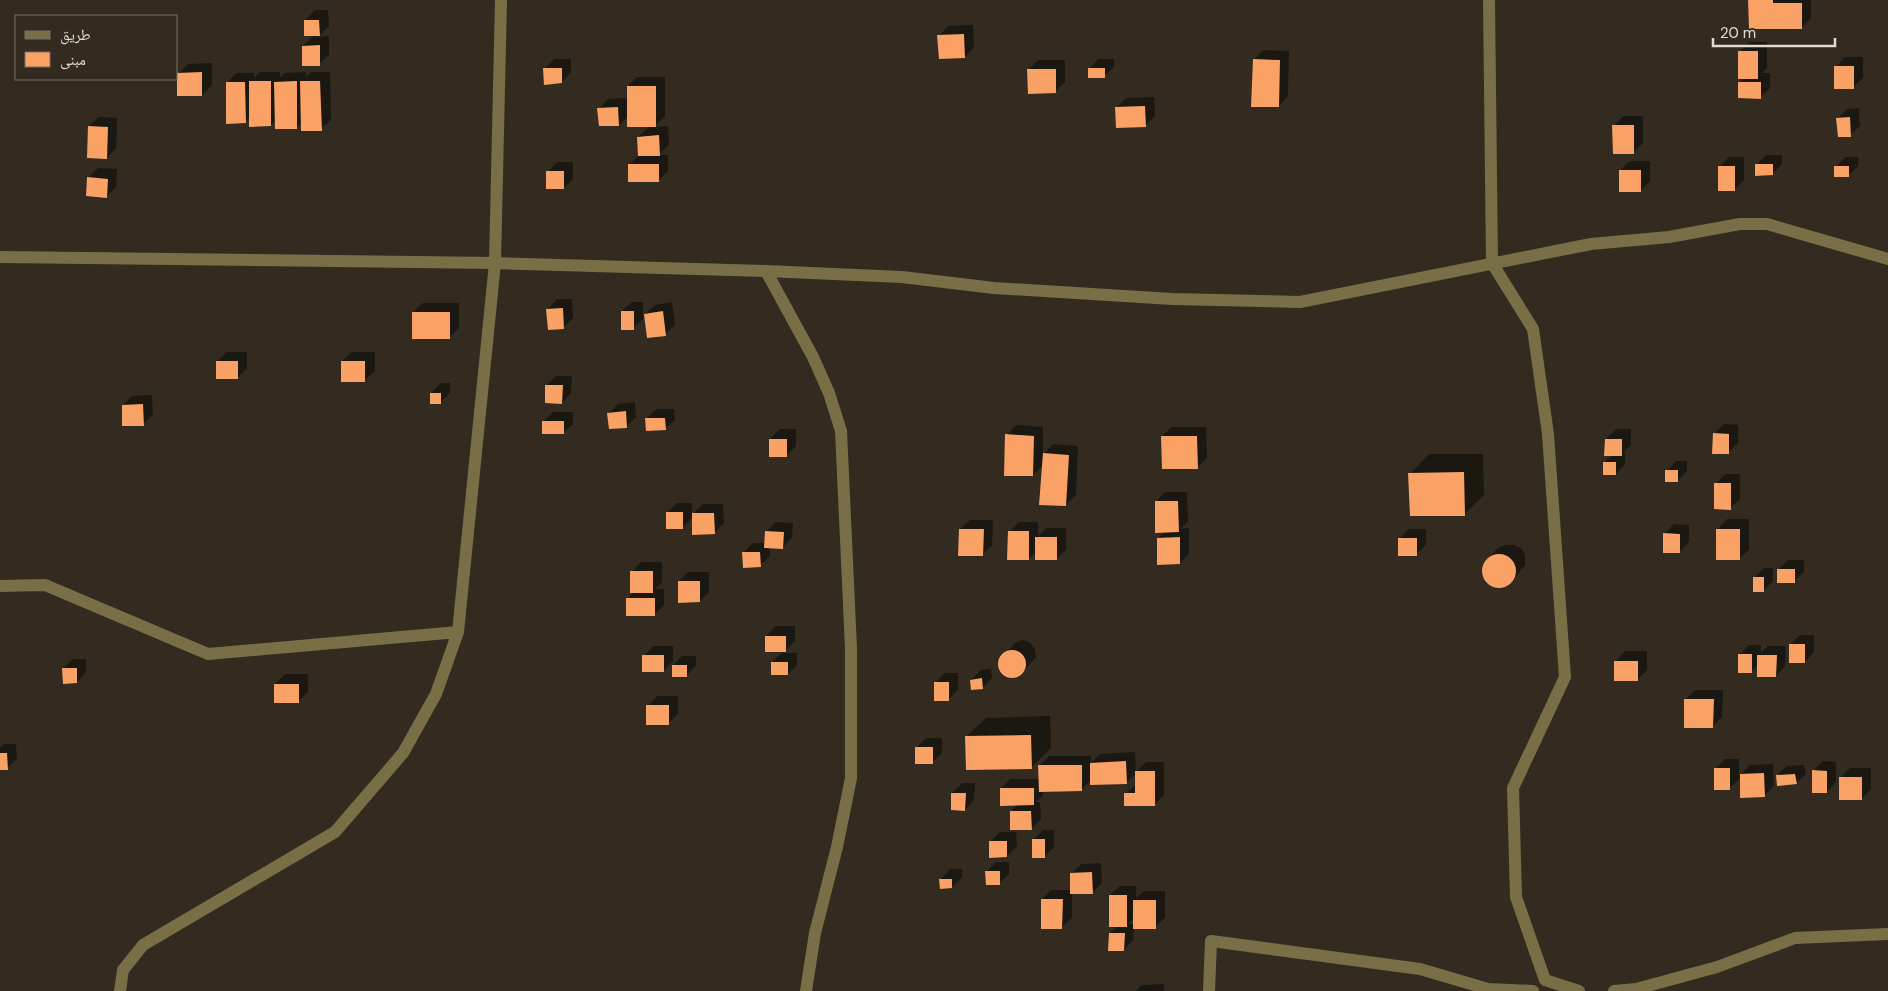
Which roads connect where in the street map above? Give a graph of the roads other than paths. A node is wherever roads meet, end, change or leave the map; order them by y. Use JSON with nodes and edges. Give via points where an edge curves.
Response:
{"nodes":[{"id":1,"x":501,"y":0,"type":"edge"},
{"id":2,"x":1489,"y":0,"type":"edge"},
{"id":3,"x":0,"y":258,"type":"edge"},
{"id":4,"x":1888,"y":259,"type":"edge"},
{"id":5,"x":495,"y":263,"type":"junction"},
{"id":6,"x":1492,"y":263,"type":"junction"},
{"id":7,"x":766,"y":271,"type":"junction"},
{"id":8,"x":0,"y":586,"type":"edge"},
{"id":9,"x":458,"y":632,"type":"junction"},
{"id":10,"x":1888,"y":934,"type":"edge"},
{"id":11,"x":120,"y":991,"type":"edge"},
{"id":12,"x":806,"y":991,"type":"edge"},
{"id":13,"x":1209,"y":991,"type":"edge"},
{"id":14,"x":1533,"y":991,"type":"edge"},
{"id":15,"x":1579,"y":991,"type":"edge"},
{"id":16,"x":1614,"y":991,"type":"edge"}],
"edges":[{"from":1,"to":5,"type":"street"},
{"from":2,"to":6,"type":"street"},
{"from":3,"to":5,"type":"street"},
{"from":4,"to":6,"type":"street","via":[[1767,224],[1740,224],[1669,237],[1590,244]]},
{"from":5,"to":7,"type":"street"},
{"from":5,"to":9,"type":"street"},
{"from":6,"to":7,"type":"street","via":[[1300,302],[1172,299],[994,288],[902,277]]},
{"from":6,"to":15,"type":"street","via":[[1533,329],[1548,434],[1565,678],[1513,788],[1516,897],[1545,980]]},
{"from":7,"to":12,"type":"street","via":[[813,357],[829,392],[840,431],[851,648],[851,778],[815,933]]},
{"from":8,"to":9,"type":"street","via":[[45,585],[208,654]]},
{"from":9,"to":11,"type":"street","via":[[436,694],[402,753],[335,832],[143,945],[123,970]]},
{"from":10,"to":16,"type":"street","via":[[1795,938],[1717,966],[1636,989]]},
{"from":13,"to":14,"type":"street","via":[[1211,942],[1420,969],[1488,989]]}]}
